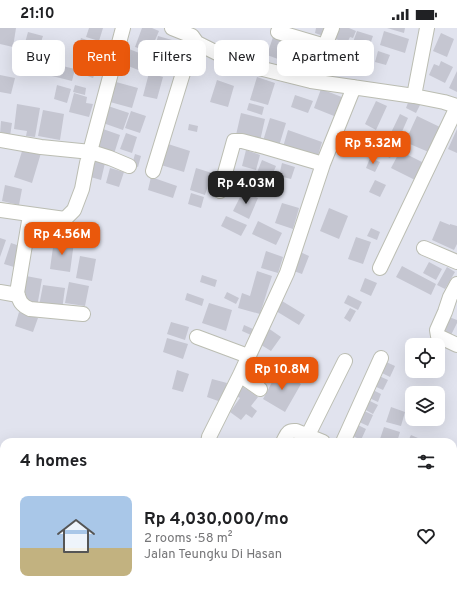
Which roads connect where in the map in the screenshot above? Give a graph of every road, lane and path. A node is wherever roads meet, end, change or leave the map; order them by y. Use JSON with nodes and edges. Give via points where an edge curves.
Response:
{"nodes":[{"id":1,"x":123,"y":28,"type":"edge"},
{"id":2,"x":172,"y":28,"type":"edge"},
{"id":3,"x":332,"y":28,"type":"edge"},
{"id":4,"x":427,"y":28,"type":"edge"},
{"id":5,"x":278,"y":32,"type":"dead end"},
{"id":6,"x":194,"y":36,"type":"edge"},
{"id":7,"x":305,"y":40,"type":"edge"},
{"id":8,"x":327,"y":40,"type":"edge"},
{"id":9,"x":313,"y":76,"type":"edge"},
{"id":10,"x":311,"y":81,"type":"junction"},
{"id":11,"x":354,"y":87,"type":"junction"},
{"id":12,"x":414,"y":96,"type":"junction"},
{"id":13,"x":457,"y":107,"type":"edge"},
{"id":14,"x":0,"y":140,"type":"edge"},
{"id":15,"x":90,"y":152,"type":"junction"},
{"id":16,"x":323,"y":164,"type":"junction"},
{"id":17,"x":129,"y":166,"type":"dead end"},
{"id":18,"x":153,"y":171,"type":"dead end"},
{"id":19,"x":220,"y":191,"type":"dead end"},
{"id":20,"x":0,"y":210,"type":"edge"},
{"id":21,"x":30,"y":215,"type":"junction"},
{"id":22,"x":424,"y":248,"type":"dead end"},
{"id":23,"x":457,"y":262,"type":"edge"},
{"id":24,"x":380,"y":268,"type":"dead end"},
{"id":25,"x":457,"y":284,"type":"edge"},
{"id":26,"x":0,"y":292,"type":"edge"},
{"id":27,"x":18,"y":295,"type":"junction"},
{"id":28,"x":83,"y":314,"type":"dead end"},
{"id":29,"x":197,"y":337,"type":"dead end"},
{"id":30,"x":457,"y":345,"type":"edge"},
{"id":31,"x":248,"y":356,"type":"junction"},
{"id":32,"x":381,"y":358,"type":"dead end"},
{"id":33,"x":345,"y":361,"type":"dead end"},
{"id":34,"x":240,"y":375,"type":"junction"},
{"id":35,"x":260,"y":390,"type":"dead end"},
{"id":36,"x":308,"y":435,"type":"junction"},
{"id":37,"x":209,"y":438,"type":"edge"},
{"id":38,"x":285,"y":438,"type":"edge"},
{"id":39,"x":314,"y":438,"type":"edge"},
{"id":40,"x":345,"y":438,"type":"edge"}],
"edges":[{"from":1,"to":15,"type":"street"},
{"from":2,"to":6,"type":"street"},
{"from":3,"to":8,"type":"street"},
{"from":4,"to":12,"type":"street"},
{"from":5,"to":7,"type":"street"},
{"from":6,"to":10,"type":"street","via":[[225,57]]},
{"from":6,"to":18,"type":"street"},
{"from":9,"to":10,"type":"street"},
{"from":10,"to":11,"type":"street"},
{"from":11,"to":12,"type":"street"},
{"from":11,"to":16,"type":"street"},
{"from":12,"to":13,"type":"street"},
{"from":13,"to":24,"type":"street"},
{"from":14,"to":15,"type":"street"},
{"from":15,"to":17,"type":"street"},
{"from":15,"to":21,"type":"street","via":[[82,189],[74,210],[65,219]]},
{"from":16,"to":19,"type":"street","via":[[242,141],[234,141]]},
{"from":16,"to":31,"type":"street","via":[[287,273]]},
{"from":20,"to":21,"type":"street"},
{"from":21,"to":27,"type":"street"},
{"from":22,"to":23,"type":"street"},
{"from":25,"to":30,"type":"street","via":[[437,330],[438,336]]},
{"from":26,"to":27,"type":"street"},
{"from":27,"to":28,"type":"street","via":[[19,301],[30,309]]},
{"from":29,"to":31,"type":"street"},
{"from":31,"to":34,"type":"street"},
{"from":32,"to":40,"type":"street"},
{"from":33,"to":36,"type":"street"},
{"from":34,"to":35,"type":"street"},
{"from":34,"to":37,"type":"street"},
{"from":36,"to":38,"type":"street","via":[[292,430]]},
{"from":36,"to":39,"type":"street"}]}
